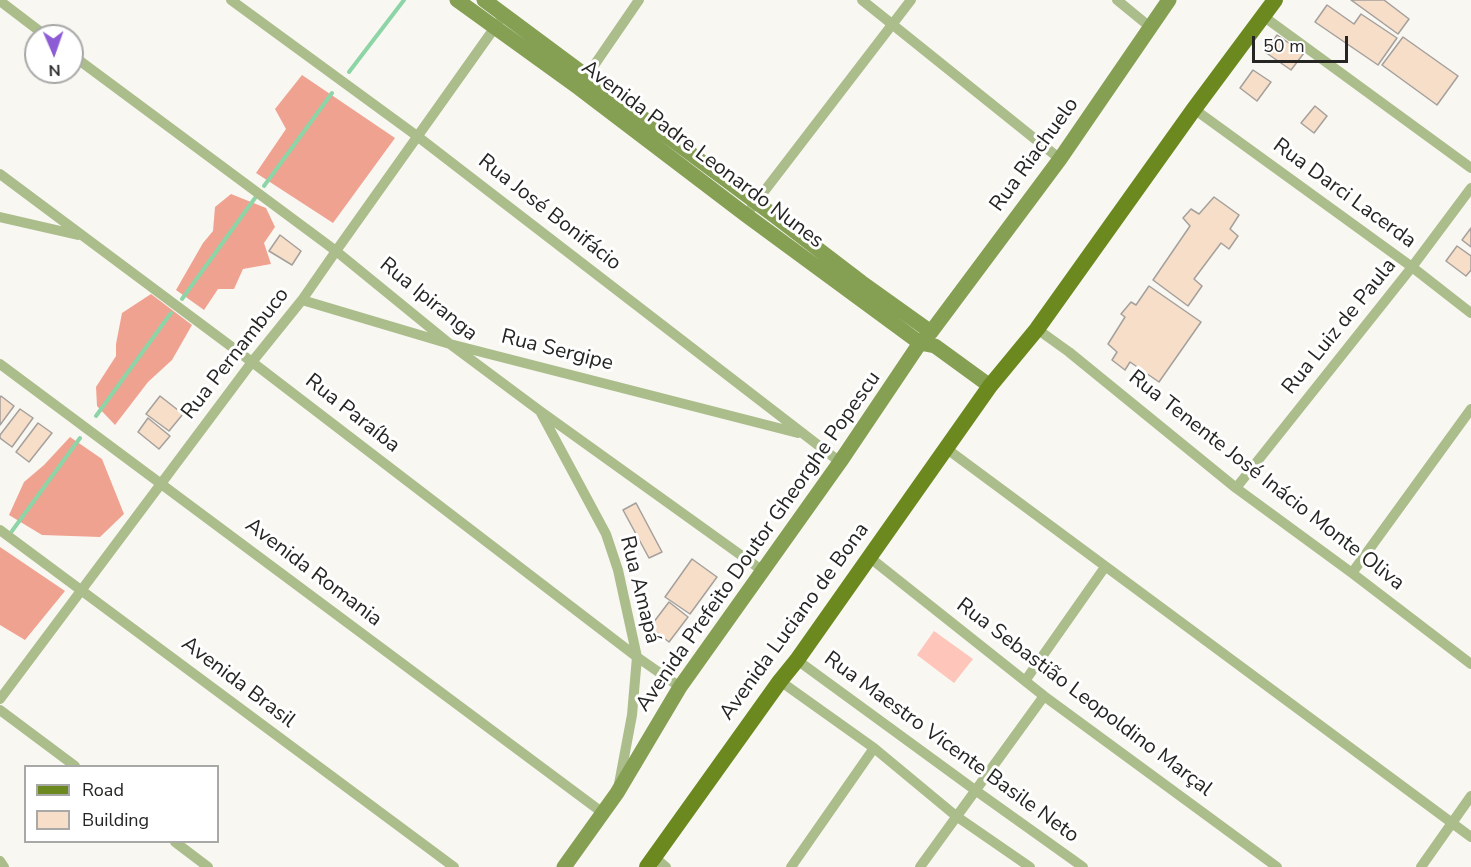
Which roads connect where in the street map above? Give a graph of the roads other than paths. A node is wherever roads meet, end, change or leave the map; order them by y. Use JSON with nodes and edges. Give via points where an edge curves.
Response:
{"nodes":[{"id":1,"x":231,"y":0,"type":"edge"},
{"id":2,"x":457,"y":0,"type":"edge"},
{"id":3,"x":484,"y":0,"type":"edge"},
{"id":4,"x":639,"y":0,"type":"edge"},
{"id":5,"x":862,"y":0,"type":"edge"},
{"id":6,"x":910,"y":0,"type":"edge"},
{"id":7,"x":1118,"y":0,"type":"edge"},
{"id":8,"x":1169,"y":0,"type":"edge"},
{"id":9,"x":1275,"y":0,"type":"edge"},
{"id":10,"x":0,"y":2,"type":"edge"},
{"id":11,"x":1263,"y":16,"type":"junction"},
{"id":12,"x":500,"y":21,"type":"junction"},
{"id":13,"x":30,"y":24,"type":"edge"},
{"id":14,"x":893,"y":25,"type":"junction"},
{"id":15,"x":1150,"y":27,"type":"junction"},
{"id":16,"x":84,"y":64,"type":"edge"},
{"id":17,"x":583,"y":82,"type":"junction"},
{"id":18,"x":1194,"y":109,"type":"junction"},
{"id":19,"x":417,"y":136,"type":"junction"},
{"id":20,"x":1060,"y":159,"type":"junction"},
{"id":21,"x":1471,"y":168,"type":"edge"},
{"id":22,"x":0,"y":174,"type":"edge"},
{"id":23,"x":1471,"y":188,"type":"edge"},
{"id":24,"x":756,"y":202,"type":"junction"},
{"id":25,"x":746,"y":215,"type":"junction"},
{"id":26,"x":0,"y":217,"type":"edge"},
{"id":27,"x":84,"y":236,"type":"junction"},
{"id":28,"x":336,"y":251,"type":"junction"},
{"id":29,"x":1412,"y":267,"type":"junction"},
{"id":30,"x":302,"y":300,"type":"junction"},
{"id":31,"x":1471,"y":313,"type":"edge"},
{"id":32,"x":1037,"y":329,"type":"junction"},
{"id":33,"x":929,"y":341,"type":"junction"},
{"id":34,"x":450,"y":344,"type":"junction"},
{"id":35,"x":252,"y":362,"type":"junction"},
{"id":36,"x":0,"y":364,"type":"edge"},
{"id":37,"x":990,"y":386,"type":"junction"},
{"id":38,"x":1471,"y":409,"type":"edge"},
{"id":39,"x":540,"y":411,"type":"junction"},
{"id":40,"x":804,"y":434,"type":"junction"},
{"id":41,"x":946,"y":449,"type":"junction"},
{"id":42,"x":840,"y":462,"type":"junction"},
{"id":43,"x":161,"y":484,"type":"junction"},
{"id":44,"x":1236,"y":488,"type":"junction"},
{"id":45,"x":0,"y":530,"type":"edge"},
{"id":46,"x":869,"y":557,"type":"junction"},
{"id":47,"x":1105,"y":567,"type":"junction"},
{"id":48,"x":763,"y":571,"type":"junction"},
{"id":49,"x":1352,"y":573,"type":"junction"},
{"id":50,"x":81,"y":591,"type":"junction"},
{"id":51,"x":637,"y":657,"type":"junction"},
{"id":52,"x":1469,"y":659,"type":"edge"},
{"id":53,"x":797,"y":660,"type":"junction"},
{"id":54,"x":780,"y":681,"type":"junction"},
{"id":55,"x":1024,"y":681,"type":"junction"},
{"id":56,"x":680,"y":687,"type":"junction"},
{"id":57,"x":1044,"y":696,"type":"junction"},
{"id":58,"x":0,"y":699,"type":"edge"},
{"id":59,"x":0,"y":710,"type":"edge"},
{"id":60,"x":874,"y":748,"type":"junction"},
{"id":61,"x":74,"y":765,"type":"edge"},
{"id":62,"x":975,"y":790,"type":"junction"},
{"id":63,"x":617,"y":793,"type":"junction"},
{"id":64,"x":1471,"y":796,"type":"edge"},
{"id":65,"x":603,"y":813,"type":"junction"},
{"id":66,"x":956,"y":816,"type":"junction"},
{"id":67,"x":1452,"y":823,"type":"junction"},
{"id":68,"x":1471,"y":837,"type":"edge"},
{"id":69,"x":176,"y":843,"type":"edge"},
{"id":70,"x":0,"y":861,"type":"edge"},
{"id":71,"x":655,"y":864,"type":"edge"},
{"id":72,"x":4,"y":867,"type":"edge"},
{"id":73,"x":208,"y":867,"type":"edge"},
{"id":74,"x":454,"y":867,"type":"edge"},
{"id":75,"x":564,"y":867,"type":"edge"},
{"id":76,"x":791,"y":867,"type":"edge"},
{"id":77,"x":920,"y":867,"type":"edge"},
{"id":78,"x":1030,"y":867,"type":"edge"},
{"id":79,"x":1083,"y":867,"type":"edge"},
{"id":80,"x":1277,"y":867,"type":"edge"},
{"id":81,"x":1421,"y":867,"type":"edge"}],
"edges":[{"from":1,"to":19,"type":"street","name":"Rua José Bonifácio"},
{"from":2,"to":12,"type":"street","name":"Avenida Padre Leonardo Nunes"},
{"from":3,"to":12,"type":"street","name":"Avenida Padre Leonardo Nunes"},
{"from":4,"to":17,"type":"street"},
{"from":5,"to":14,"type":"street"},
{"from":6,"to":14,"type":"street"},
{"from":7,"to":15,"type":"street"},
{"from":8,"to":15,"type":"street","name":"Rua Riachuelo"},
{"from":9,"to":11,"type":"main road","name":"Avenida Luciano de Bona"},
{"from":10,"to":13,"type":"street"},
{"from":11,"to":18,"type":"main road","name":"Avenida Luciano de Bona"},
{"from":11,"to":21,"type":"street"},
{"from":12,"to":17,"type":"street","name":"Avenida Padre Leonardo Nunes"},
{"from":12,"to":19,"type":"street","name":"Rua Pernambuco"},
{"from":14,"to":20,"type":"street"},
{"from":14,"to":24,"type":"street"},
{"from":15,"to":20,"type":"street","name":"Rua Riachuelo"},
{"from":16,"to":28,"type":"street","name":"Rua Ipiranga"},
{"from":17,"to":24,"type":"street","name":"Avenida Padre Leonardo Nunes"},
{"from":17,"to":25,"type":"street","name":"Avenida Padre Leonardo Nunes"},
{"from":18,"to":29,"type":"street","name":"Rua Darci Lacerda"},
{"from":18,"to":32,"type":"main road","name":"Avenida Luciano de Bona"},
{"from":19,"to":28,"type":"street","name":"Rua Pernambuco"},
{"from":19,"to":40,"type":"street","name":"Rua José Bonifácio"},
{"from":20,"to":33,"type":"street","name":"Rua Riachuelo"},
{"from":22,"to":27,"type":"street","name":"Rua Paraíba"},
{"from":23,"to":29,"type":"street","name":"Rua Luiz de Paula"},
{"from":24,"to":25,"type":"street"},
{"from":24,"to":33,"type":"street","name":"Avenida Padre Leonardo Nunes","via":[[861,282]]},
{"from":25,"to":33,"type":"street","name":"Avenida Padre Leonardo Nunes"},
{"from":26,"to":27,"type":"street"},
{"from":27,"to":35,"type":"street","name":"Rua Paraíba"},
{"from":28,"to":30,"type":"street","name":"Rua Pernambuco"},
{"from":28,"to":34,"type":"street","name":"Rua Ipiranga"},
{"from":29,"to":31,"type":"street","name":"Rua Darci Lacerda"},
{"from":29,"to":44,"type":"street","name":"Rua Luiz de Paula"},
{"from":30,"to":34,"type":"street","name":"Rua Sergipe"},
{"from":30,"to":35,"type":"street","name":"Rua Pernambuco"},
{"from":32,"to":37,"type":"main road","name":"Avenida Luciano de Bona"},
{"from":32,"to":44,"type":"street","name":"Rua Tenente José Inácio Monte Oliva"},
{"from":33,"to":37,"type":"street"},
{"from":33,"to":42,"type":"street","name":"Avenida Prefeito Doutor Gheorghe Popescu"},
{"from":34,"to":39,"type":"street","name":"Rua Ipiranga"},
{"from":34,"to":40,"type":"street","name":"Rua Sergipe"},
{"from":35,"to":43,"type":"street","name":"Rua Pernambuco"},
{"from":35,"to":51,"type":"street","name":"Rua Paraíba"},
{"from":36,"to":43,"type":"street","name":"Avenida Romania"},
{"from":37,"to":41,"type":"main road","name":"Avenida Luciano de Bona"},
{"from":38,"to":49,"type":"street"},
{"from":39,"to":48,"type":"street","name":"Rua Ipiranga"},
{"from":39,"to":51,"type":"street","name":"Rua Amapá","via":[[606,534]]},
{"from":40,"to":42,"type":"street","name":"Rua José Bonifácio"},
{"from":41,"to":46,"type":"main road","name":"Avenida Luciano de Bona"},
{"from":41,"to":47,"type":"street"},
{"from":42,"to":48,"type":"street","name":"Avenida Prefeito Doutor Gheorghe Popescu"},
{"from":43,"to":50,"type":"street","name":"Rua Pernambuco"},
{"from":43,"to":65,"type":"street","name":"Avenida Romania"},
{"from":44,"to":49,"type":"street","name":"Rua Tenente José Inácio Monte Oliva"},
{"from":45,"to":50,"type":"street","name":"Avenida Brasil"},
{"from":46,"to":53,"type":"main road","name":"Avenida Luciano de Bona"},
{"from":46,"to":55,"type":"street","name":"Rua Sebastião Leopoldino Marçal"},
{"from":47,"to":55,"type":"street"},
{"from":47,"to":67,"type":"street"},
{"from":48,"to":56,"type":"street","name":"Avenida Prefeito Doutor Gheorghe Popescu"},
{"from":49,"to":52,"type":"street","name":"Rua Tenente José Inácio Monte Oliva"},
{"from":50,"to":58,"type":"street","name":"Rua Pernambuco"},
{"from":50,"to":74,"type":"street","name":"Avenida Brasil"},
{"from":51,"to":56,"type":"street","name":"Rua Paraíba"},
{"from":51,"to":63,"type":"street","name":"Rua Amapá","via":[[632,715]]},
{"from":53,"to":54,"type":"main road","name":"Avenida Luciano de Bona"},
{"from":53,"to":62,"type":"street","name":"Rua Maestro Vicente Basile Neto"},
{"from":54,"to":60,"type":"street"},
{"from":54,"to":71,"type":"main road","name":"Avenida Luciano de Bona"},
{"from":55,"to":57,"type":"street","name":"Rua Sebastião Leopoldino Marçal"},
{"from":56,"to":63,"type":"street","name":"Avenida Prefeito Doutor Gheorghe Popescu"},
{"from":57,"to":62,"type":"street"},
{"from":57,"to":80,"type":"street","name":"Rua Sebastião Leopoldino Marçal"},
{"from":59,"to":61,"type":"street"},
{"from":60,"to":66,"type":"street"},
{"from":60,"to":76,"type":"street"},
{"from":62,"to":66,"type":"street"},
{"from":62,"to":79,"type":"street","name":"Rua Maestro Vicente Basile Neto"},
{"from":63,"to":65,"type":"street","name":"Avenida Prefeito Doutor Gheorghe Popescu"},
{"from":64,"to":67,"type":"street"},
{"from":65,"to":75,"type":"street","name":"Avenida Prefeito Doutor Gheorghe Popescu"},
{"from":66,"to":77,"type":"street"},
{"from":66,"to":78,"type":"street"},
{"from":67,"to":68,"type":"street"},
{"from":67,"to":81,"type":"street"},
{"from":69,"to":73,"type":"street"},
{"from":70,"to":72,"type":"street"}]}
